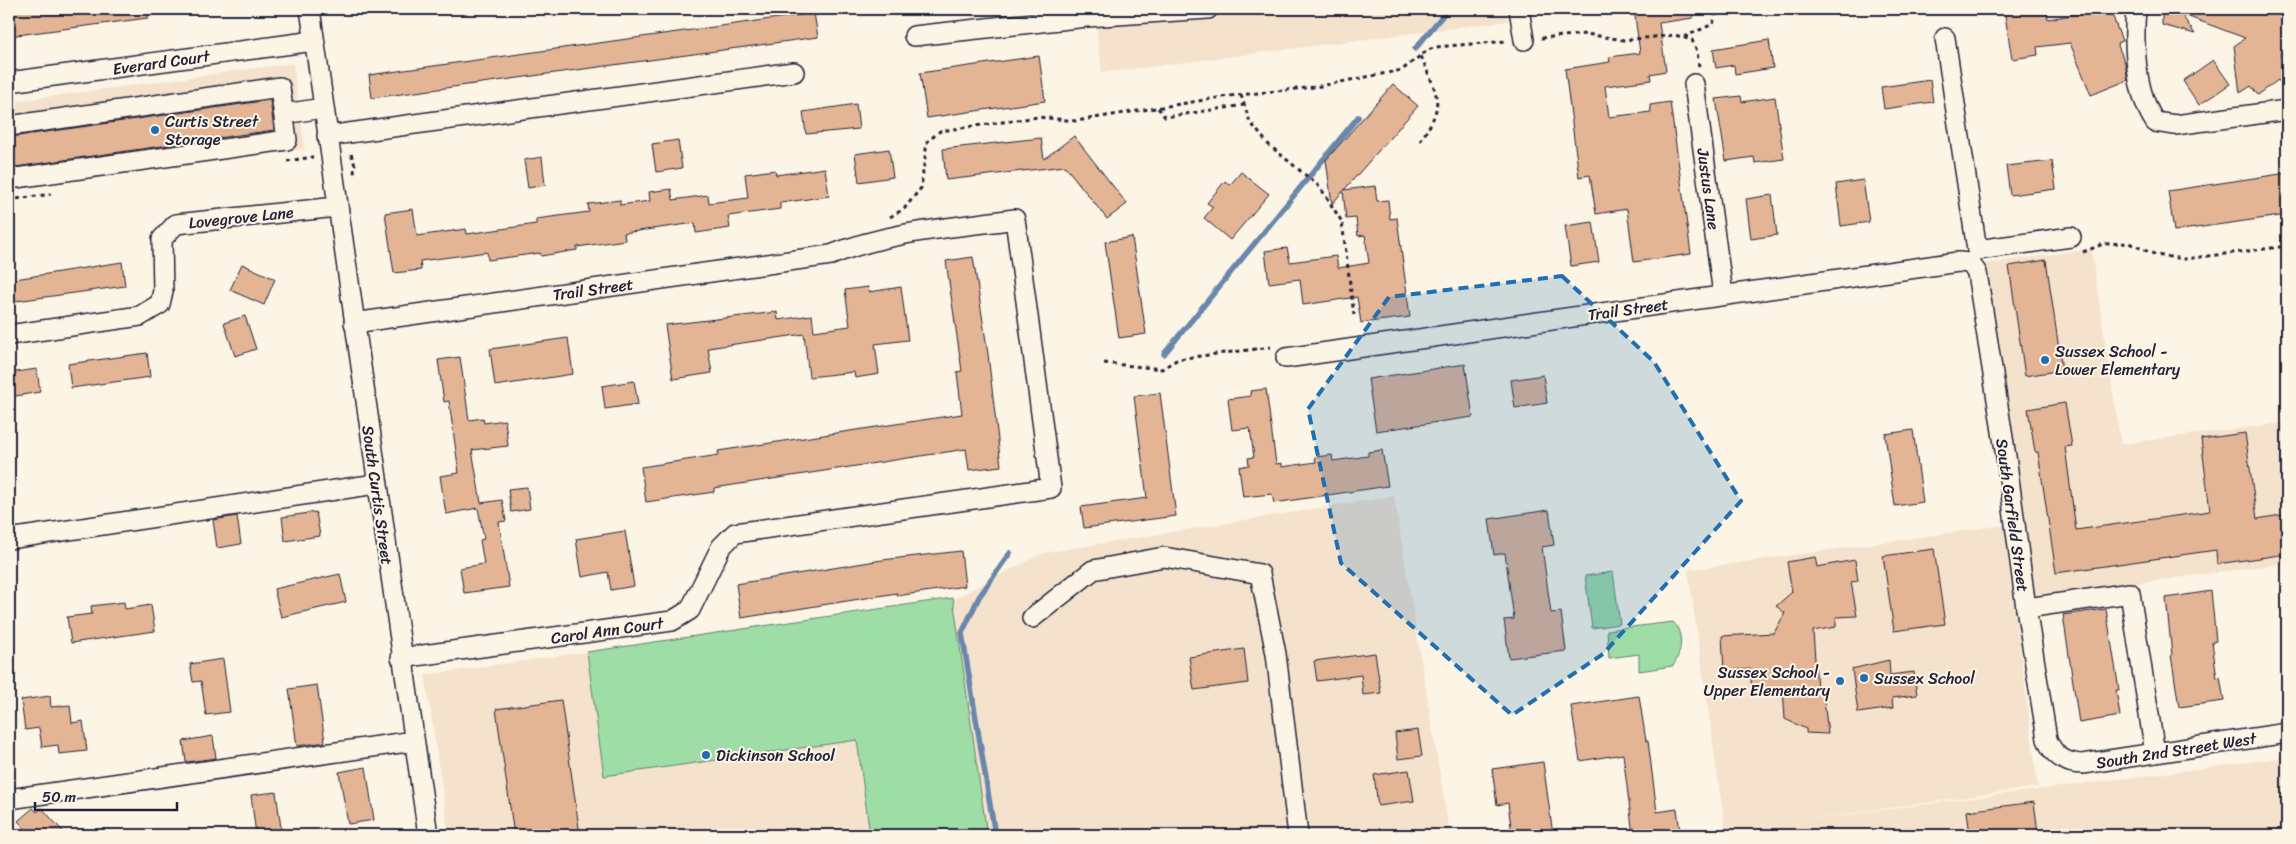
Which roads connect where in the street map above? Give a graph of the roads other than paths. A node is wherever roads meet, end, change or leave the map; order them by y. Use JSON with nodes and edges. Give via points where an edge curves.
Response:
{"nodes":[{"id":1,"x":310,"y":9,"type":"edge"},
{"id":2,"x":1208,"y":9,"type":"edge"},
{"id":3,"x":1519,"y":9,"type":"edge"},
{"id":4,"x":2136,"y":9,"type":"edge"},
{"id":5,"x":1086,"y":13,"type":"edge"},
{"id":6,"x":914,"y":36,"type":"dead end"},
{"id":7,"x":1945,"y":38,"type":"dead end"},
{"id":8,"x":1524,"y":40,"type":"road end"},
{"id":9,"x":314,"y":41,"type":"junction"},
{"id":10,"x":794,"y":72,"type":"dead end"},
{"id":11,"x":9,"y":82,"type":"edge"},
{"id":12,"x":1694,"y":84,"type":"road end"},
{"id":13,"x":323,"y":108,"type":"junction"},
{"id":14,"x":2287,"y":110,"type":"edge"},
{"id":15,"x":284,"y":114,"type":"junction"},
{"id":16,"x":9,"y":126,"type":"edge"},
{"id":17,"x":327,"y":136,"type":"junction"},
{"id":18,"x":9,"y":179,"type":"edge"},
{"id":19,"x":337,"y":207,"type":"junction"},
{"id":20,"x":2071,"y":237,"type":"dead end"},
{"id":21,"x":1974,"y":257,"type":"junction"},
{"id":22,"x":1723,"y":294,"type":"junction"},
{"id":23,"x":354,"y":323,"type":"junction"},
{"id":24,"x":9,"y":335,"type":"edge"},
{"id":25,"x":1280,"y":353,"type":"road end"},
{"id":26,"x":376,"y":484,"type":"junction"},
{"id":27,"x":914,"y":509,"type":"joint"},
{"id":28,"x":9,"y":538,"type":"edge"},
{"id":29,"x":2026,"y":608,"type":"junction"},
{"id":30,"x":1032,"y":618,"type":"dead end"},
{"id":31,"x":401,"y":658,"type":"junction"},
{"id":32,"x":2287,"y":732,"type":"edge"},
{"id":33,"x":414,"y":741,"type":"junction"},
{"id":34,"x":2155,"y":753,"type":"junction"},
{"id":35,"x":2065,"y":761,"type":"joint"},
{"id":36,"x":9,"y":799,"type":"edge"},
{"id":37,"x":428,"y":835,"type":"edge"},
{"id":38,"x":1298,"y":835,"type":"edge"}],
"edges":[{"from":1,"to":9,"type":"street","name":"South Curtis Street"},
{"from":2,"to":5,"type":"street"},
{"from":3,"to":8,"type":"street"},
{"from":4,"to":14,"type":"street","via":[[2140,80],[2155,122],[2175,125]]},
{"from":5,"to":6,"type":"street"},
{"from":7,"to":21,"type":"street","name":"South Garfield Street"},
{"from":9,"to":11,"type":"street","name":"Everard Court"},
{"from":9,"to":13,"type":"street","name":"South Curtis Street"},
{"from":10,"to":17,"type":"street"},
{"from":12,"to":22,"type":"street","name":"Justus Lane"},
{"from":13,"to":15,"type":"street"},
{"from":13,"to":17,"type":"street","name":"South Curtis Street"},
{"from":15,"to":16,"type":"street","via":[[280,87]]},
{"from":15,"to":18,"type":"street","via":[[287,140]]},
{"from":17,"to":19,"type":"street","name":"South Curtis Street"},
{"from":19,"to":23,"type":"street","name":"South Curtis Street"},
{"from":19,"to":24,"type":"street","name":"Lovegrove Lane","via":[[176,224],[162,239],[163,291],[160,304],[140,316]]},
{"from":20,"to":21,"type":"street","name":"Trail Street"},
{"from":21,"to":22,"type":"street","name":"Trail Street","via":[[1958,262]]},
{"from":21,"to":29,"type":"street","name":"South Garfield Street","via":[[2008,463]]},
{"from":22,"to":25,"type":"street","name":"Trail Street"},
{"from":23,"to":26,"type":"street","name":"South Curtis Street"},
{"from":23,"to":27,"type":"street","name":"Trail Street","via":[[1015,219],[1051,488]]},
{"from":26,"to":28,"type":"street"},
{"from":26,"to":31,"type":"street","name":"South Curtis Street"},
{"from":27,"to":31,"type":"street","name":"Carol Ann Court","via":[[735,533],[721,547],[690,610],[672,621]]},
{"from":29,"to":34,"type":"street","via":[[2130,592]]},
{"from":29,"to":35,"type":"street","name":"South Garfield Street","via":[[2047,739],[2052,750]]},
{"from":30,"to":38,"type":"street","via":[[1093,570],[1164,557],[1260,574],[1276,654]]},
{"from":31,"to":33,"type":"street","name":"South Curtis Street"},
{"from":32,"to":34,"type":"street","name":"South 2nd Street West"},
{"from":33,"to":36,"type":"street"},
{"from":33,"to":37,"type":"street","name":"South Curtis Street"},
{"from":34,"to":35,"type":"street","name":"South 2nd Street West","via":[[2083,764]]}]}
